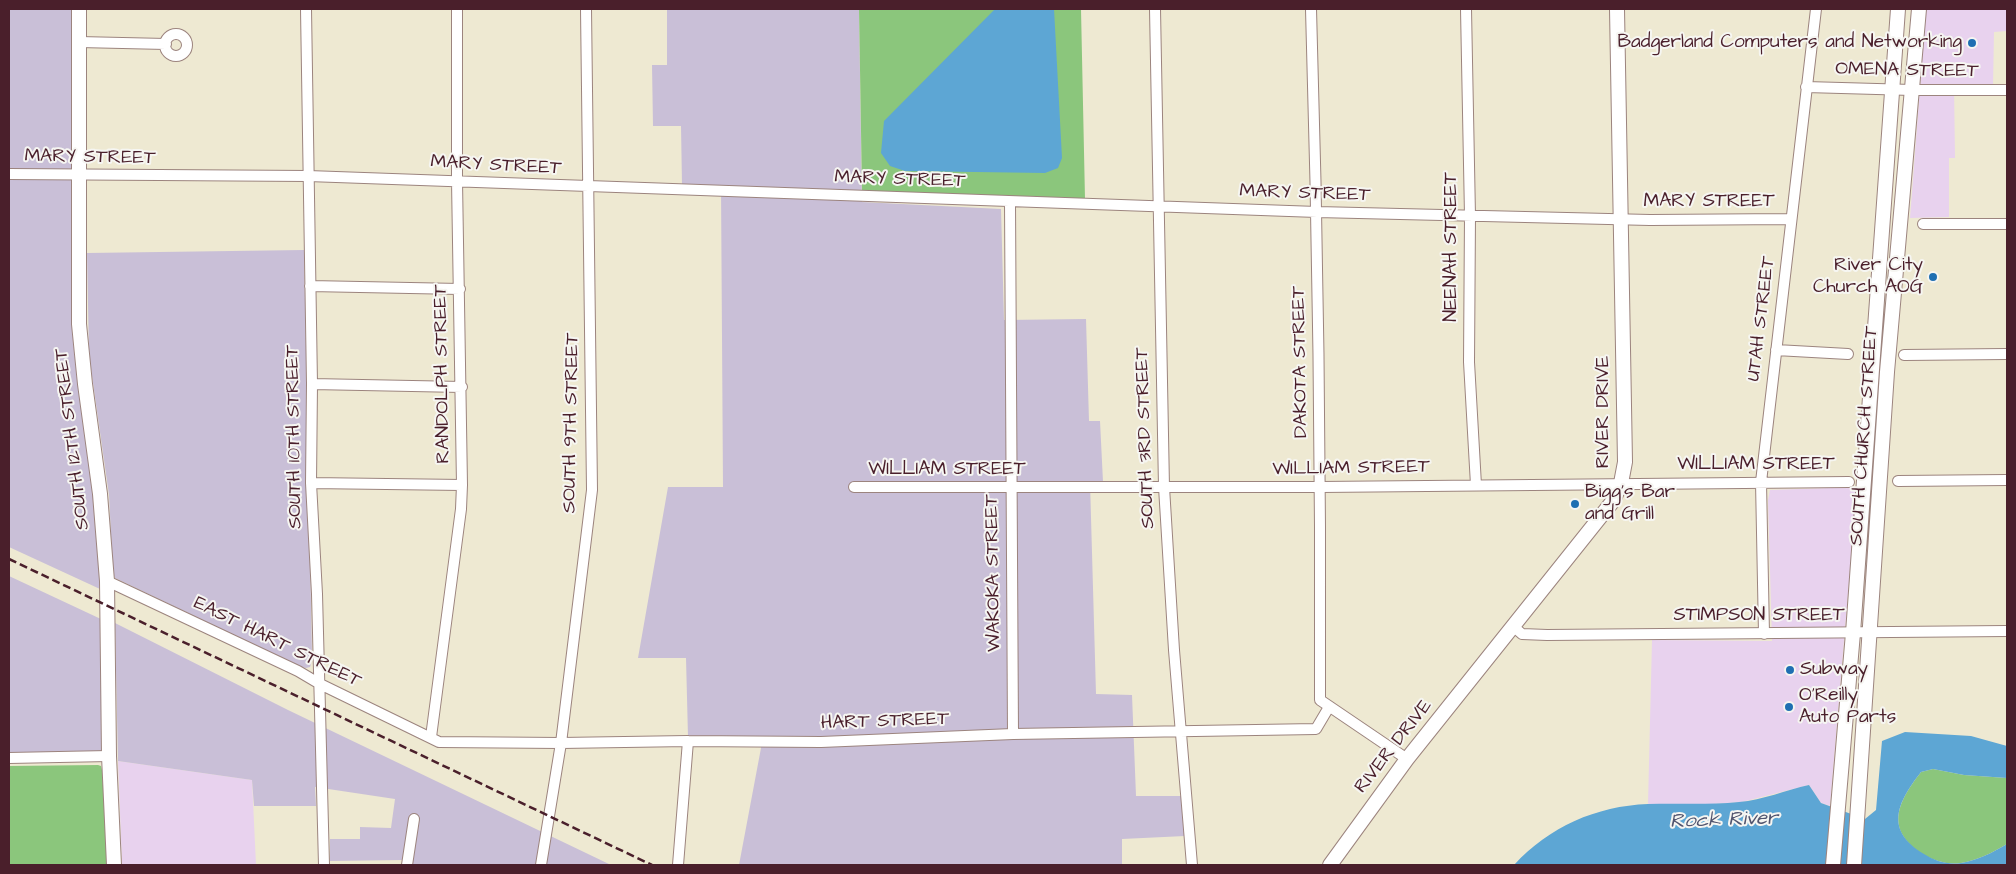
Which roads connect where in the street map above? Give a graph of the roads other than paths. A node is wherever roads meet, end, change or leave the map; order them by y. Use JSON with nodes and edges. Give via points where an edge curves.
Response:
{"nodes":[{"id":1,"x":79,"y":9,"type":"edge"},
{"id":2,"x":306,"y":9,"type":"edge"},
{"id":3,"x":457,"y":9,"type":"edge"},
{"id":4,"x":586,"y":9,"type":"edge"},
{"id":5,"x":1155,"y":9,"type":"edge"},
{"id":6,"x":1311,"y":9,"type":"edge"},
{"id":7,"x":1466,"y":9,"type":"edge"},
{"id":8,"x":1617,"y":9,"type":"edge"},
{"id":9,"x":1816,"y":9,"type":"edge"},
{"id":10,"x":1898,"y":9,"type":"edge"},
{"id":11,"x":1919,"y":9,"type":"edge"},
{"id":12,"x":79,"y":42,"type":"junction"},
{"id":13,"x":166,"y":44,"type":"dead end"},
{"id":14,"x":1806,"y":88,"type":"junction"},
{"id":15,"x":1892,"y":90,"type":"junction"},
{"id":16,"x":1912,"y":90,"type":"junction"},
{"id":17,"x":2007,"y":90,"type":"edge"},
{"id":18,"x":9,"y":174,"type":"edge"},
{"id":19,"x":80,"y":176,"type":"junction"},
{"id":20,"x":308,"y":176,"type":"junction"},
{"id":21,"x":457,"y":181,"type":"junction"},
{"id":22,"x":589,"y":187,"type":"junction"},
{"id":23,"x":1010,"y":202,"type":"junction"},
{"id":24,"x":1160,"y":206,"type":"junction"},
{"id":25,"x":1317,"y":212,"type":"junction"},
{"id":26,"x":1470,"y":216,"type":"junction"},
{"id":27,"x":1619,"y":219,"type":"junction"},
{"id":28,"x":1790,"y":219,"type":"junction"},
{"id":29,"x":1923,"y":224,"type":"dead end"},
{"id":30,"x":2007,"y":224,"type":"edge"},
{"id":31,"x":310,"y":286,"type":"junction"},
{"id":32,"x":460,"y":289,"type":"junction"},
{"id":33,"x":1776,"y":350,"type":"junction"},
{"id":34,"x":1848,"y":354,"type":"dead end"},
{"id":35,"x":2007,"y":354,"type":"edge"},
{"id":36,"x":1904,"y":355,"type":"dead end"},
{"id":37,"x":312,"y":384,"type":"junction"},
{"id":38,"x":462,"y":387,"type":"junction"},
{"id":39,"x":2007,"y":480,"type":"edge"},
{"id":40,"x":1898,"y":481,"type":"dead end"},
{"id":41,"x":1761,"y":482,"type":"junction"},
{"id":42,"x":1849,"y":482,"type":"dead end"},
{"id":43,"x":311,"y":483,"type":"junction"},
{"id":44,"x":1622,"y":483,"type":"junction"},
{"id":45,"x":462,"y":485,"type":"junction"},
{"id":46,"x":1476,"y":485,"type":"junction"},
{"id":47,"x":854,"y":487,"type":"dead end"},
{"id":48,"x":1164,"y":487,"type":"junction"},
{"id":49,"x":1321,"y":487,"type":"junction"},
{"id":50,"x":1011,"y":488,"type":"junction"},
{"id":51,"x":107,"y":581,"type":"junction"},
{"id":52,"x":1514,"y":627,"type":"junction"},
{"id":53,"x":2007,"y":631,"type":"edge"},
{"id":54,"x":1852,"y":633,"type":"junction"},
{"id":55,"x":1871,"y":633,"type":"junction"},
{"id":56,"x":1764,"y":634,"type":"junction"},
{"id":57,"x":320,"y":684,"type":"junction"},
{"id":58,"x":1329,"y":707,"type":"junction"},
{"id":59,"x":1180,"y":732,"type":"junction"},
{"id":60,"x":1013,"y":734,"type":"junction"},
{"id":61,"x":431,"y":737,"type":"junction"},
{"id":62,"x":688,"y":741,"type":"junction"},
{"id":63,"x":561,"y":743,"type":"junction"},
{"id":64,"x":109,"y":756,"type":"junction"},
{"id":65,"x":9,"y":758,"type":"edge"},
{"id":66,"x":1407,"y":759,"type":"junction"},
{"id":67,"x":414,"y":819,"type":"dead end"},
{"id":68,"x":678,"y":864,"type":"edge"},
{"id":69,"x":114,"y":865,"type":"edge"},
{"id":70,"x":324,"y":865,"type":"edge"},
{"id":71,"x":407,"y":865,"type":"edge"},
{"id":72,"x":541,"y":865,"type":"edge"},
{"id":73,"x":1192,"y":865,"type":"edge"},
{"id":74,"x":1330,"y":865,"type":"edge"},
{"id":75,"x":1833,"y":865,"type":"edge"},
{"id":76,"x":1854,"y":865,"type":"edge"}],
"edges":[{"from":1,"to":12,"type":"street","name":"SOUTH 12TH STREET"},
{"from":2,"to":20,"type":"street","name":"SOUTH 10TH STREET"},
{"from":3,"to":21,"type":"street","name":"RANDOLPH STREET"},
{"from":4,"to":22,"type":"street","name":"SOUTH 9TH STREET"},
{"from":5,"to":24,"type":"street","name":"SOUTH 3RD STREET"},
{"from":6,"to":25,"type":"street","name":"DAKOTA STREET"},
{"from":7,"to":26,"type":"street","name":"NEENAH STREET"},
{"from":8,"to":27,"type":"street","name":"RIVER DRIVE"},
{"from":9,"to":14,"type":"street","name":"UTAH STREET"},
{"from":10,"to":15,"type":"street","name":"SOUTH CHURCH STREET"},
{"from":11,"to":16,"type":"street","name":"SOUTH CHURCH STREET"},
{"from":12,"to":13,"type":"street"},
{"from":12,"to":19,"type":"street","name":"SOUTH 12TH STREET"},
{"from":14,"to":15,"type":"street","name":"OMENA STREET"},
{"from":14,"to":28,"type":"street","name":"UTAH STREET"},
{"from":15,"to":16,"type":"street","name":"OMENA STREET"},
{"from":15,"to":54,"type":"street","name":"SOUTH CHURCH STREET"},
{"from":16,"to":17,"type":"street","name":"OMENA STREET"},
{"from":16,"to":55,"type":"street","name":"SOUTH CHURCH STREET","via":[[1887,372]]},
{"from":18,"to":19,"type":"street","name":"MARY STREET"},
{"from":19,"to":20,"type":"street","name":"MARY STREET"},
{"from":19,"to":51,"type":"street","name":"SOUTH 12TH STREET","via":[[79,324]]},
{"from":20,"to":21,"type":"street","name":"MARY STREET"},
{"from":20,"to":31,"type":"street","name":"SOUTH 10TH STREET"},
{"from":21,"to":22,"type":"street","name":"MARY STREET"},
{"from":21,"to":32,"type":"street","name":"RANDOLPH STREET"},
{"from":22,"to":23,"type":"street","name":"MARY STREET"},
{"from":22,"to":63,"type":"street","name":"SOUTH 9TH STREET","via":[[592,490]]},
{"from":23,"to":24,"type":"street","name":"MARY STREET"},
{"from":23,"to":50,"type":"street","name":"WAKOKA STREET"},
{"from":24,"to":25,"type":"street","name":"MARY STREET"},
{"from":24,"to":48,"type":"street","name":"SOUTH 3RD STREET"},
{"from":25,"to":26,"type":"street","name":"MARY STREET"},
{"from":25,"to":49,"type":"street","name":"DAKOTA STREET"},
{"from":26,"to":27,"type":"street","name":"MARY STREET"},
{"from":26,"to":46,"type":"street","name":"NEENAH STREET","via":[[1470,362]]},
{"from":27,"to":28,"type":"street","name":"MARY STREET"},
{"from":27,"to":44,"type":"street","name":"RIVER DRIVE","via":[[1625,462]]},
{"from":28,"to":33,"type":"street","name":"UTAH STREET"},
{"from":29,"to":30,"type":"street"},
{"from":31,"to":32,"type":"street"},
{"from":31,"to":37,"type":"street","name":"SOUTH 10TH STREET"},
{"from":32,"to":38,"type":"street","name":"RANDOLPH STREET"},
{"from":33,"to":34,"type":"street"},
{"from":33,"to":41,"type":"street","name":"UTAH STREET"},
{"from":35,"to":36,"type":"street"},
{"from":37,"to":38,"type":"street"},
{"from":37,"to":43,"type":"street","name":"SOUTH 10TH STREET"},
{"from":38,"to":45,"type":"street","name":"RANDOLPH STREET"},
{"from":39,"to":40,"type":"street"},
{"from":41,"to":42,"type":"street","name":"WILLIAM STREET"},
{"from":41,"to":44,"type":"street","name":"WILLIAM STREET"},
{"from":41,"to":56,"type":"street","name":"UTAH STREET"},
{"from":43,"to":45,"type":"street"},
{"from":43,"to":57,"type":"street","name":"SOUTH 10TH STREET"},
{"from":44,"to":46,"type":"street","name":"WILLIAM STREET"},
{"from":44,"to":52,"type":"street","name":"RIVER DRIVE","via":[[1613,501]]},
{"from":45,"to":61,"type":"street","name":"RANDOLPH STREET"},
{"from":46,"to":49,"type":"street","name":"WILLIAM STREET"},
{"from":47,"to":50,"type":"street","name":"WILLIAM STREET"},
{"from":48,"to":49,"type":"street","name":"WILLIAM STREET"},
{"from":48,"to":50,"type":"street","name":"WILLIAM STREET"},
{"from":48,"to":59,"type":"street","name":"SOUTH 3RD STREET"},
{"from":49,"to":58,"type":"street","name":"DAKOTA STREET","via":[[1320,700]]},
{"from":50,"to":60,"type":"street","name":"WAKOKA STREET"},
{"from":51,"to":57,"type":"street","name":"EAST HART STREET"},
{"from":51,"to":64,"type":"street","name":"SOUTH 12TH STREET"},
{"from":52,"to":56,"type":"street","name":"STIMPSON STREET","via":[[1522,634],[1547,635]]},
{"from":52,"to":66,"type":"street","name":"RIVER DRIVE"},
{"from":53,"to":55,"type":"street","name":"STIMPSON STREET"},
{"from":54,"to":55,"type":"street","name":"STIMPSON STREET"},
{"from":54,"to":56,"type":"street","name":"STIMPSON STREET"},
{"from":54,"to":75,"type":"street","name":"SOUTH CHURCH STREET"},
{"from":55,"to":76,"type":"street","name":"SOUTH CHURCH STREET"},
{"from":57,"to":61,"type":"street","name":"EAST HART STREET"},
{"from":57,"to":70,"type":"street","name":"SOUTH 10TH STREET"},
{"from":58,"to":59,"type":"street","name":"HART STREET","via":[[1316,729]]},
{"from":58,"to":66,"type":"street"},
{"from":59,"to":60,"type":"street","name":"HART STREET"},
{"from":59,"to":73,"type":"street","name":"SOUTH 3RD STREET"},
{"from":60,"to":62,"type":"street","name":"HART STREET","via":[[822,742]]},
{"from":61,"to":63,"type":"street","name":"HART STREET","via":[[439,742]]},
{"from":62,"to":63,"type":"street","name":"HART STREET"},
{"from":62,"to":68,"type":"street"},
{"from":63,"to":72,"type":"street","name":"SOUTH 9TH STREET"},
{"from":64,"to":65,"type":"street"},
{"from":64,"to":69,"type":"street","name":"SOUTH 12TH STREET"},
{"from":66,"to":74,"type":"street","name":"RIVER DRIVE"},
{"from":67,"to":71,"type":"street"}]}
